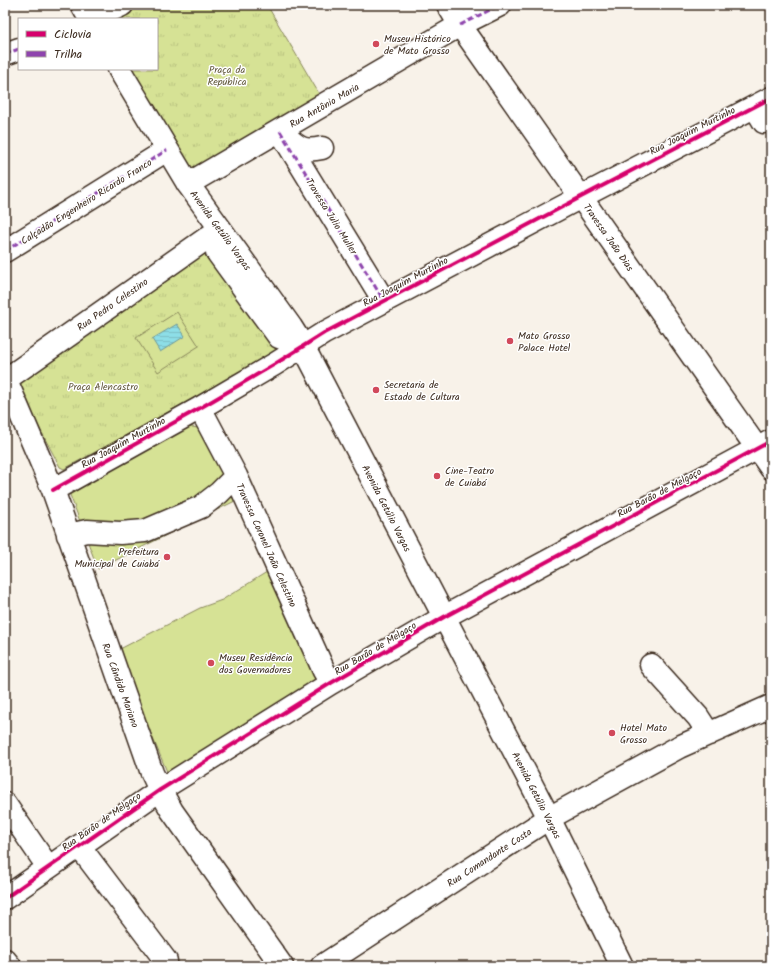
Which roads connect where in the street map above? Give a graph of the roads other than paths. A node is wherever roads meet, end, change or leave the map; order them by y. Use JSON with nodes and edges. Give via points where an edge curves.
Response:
{"nodes":[{"id":1,"x":82,"y":5,"type":"edge"},
{"id":2,"x":122,"y":5,"type":"edge"},
{"id":3,"x":448,"y":5,"type":"edge"},
{"id":4,"x":500,"y":5,"type":"edge"},
{"id":5,"x":90,"y":18,"type":"edge"},
{"id":6,"x":93,"y":18,"type":"edge"},
{"id":7,"x":460,"y":25,"type":"junction"},
{"id":8,"x":18,"y":48,"type":"edge"},
{"id":9,"x":5,"y":54,"type":"edge"},
{"id":10,"x":120,"y":70,"type":"edge"},
{"id":11,"x":763,"y":109,"type":"edge"},
{"id":12,"x":280,"y":131,"type":"junction"},
{"id":13,"x":322,"y":148,"type":"dead end"},
{"id":14,"x":166,"y":150,"type":"junction"},
{"id":15,"x":188,"y":184,"type":"junction"},
{"id":16,"x":581,"y":197,"type":"junction"},
{"id":17,"x":220,"y":229,"type":"junction"},
{"id":18,"x":5,"y":251,"type":"edge"},
{"id":19,"x":384,"y":301,"type":"junction"},
{"id":20,"x":303,"y":346,"type":"junction"},
{"id":21,"x":6,"y":380,"type":"edge"},
{"id":22,"x":200,"y":408,"type":"junction"},
{"id":23,"x":764,"y":445,"type":"edge"},
{"id":24,"x":771,"y":468,"type":"edge"},
{"id":25,"x":236,"y":476,"type":"junction"},
{"id":26,"x":53,"y":490,"type":"junction"},
{"id":27,"x":68,"y":535,"type":"junction"},
{"id":28,"x":444,"y":617,"type":"junction"},
{"id":29,"x":651,"y":665,"type":"dead end"},
{"id":30,"x":331,"y":683,"type":"junction"},
{"id":31,"x":771,"y":706,"type":"edge"},
{"id":32,"x":709,"y":734,"type":"junction"},
{"id":33,"x":160,"y":790,"type":"junction"},
{"id":34,"x":5,"y":804,"type":"edge"},
{"id":35,"x":549,"y":818,"type":"junction"},
{"id":36,"x":79,"y":846,"type":"junction"},
{"id":37,"x":48,"y":867,"type":"junction"},
{"id":38,"x":5,"y":898,"type":"edge"},
{"id":39,"x":5,"y":960,"type":"edge"},
{"id":40,"x":166,"y":961,"type":"dead end"},
{"id":41,"x":10,"y":966,"type":"edge"},
{"id":42,"x":282,"y":966,"type":"edge"},
{"id":43,"x":322,"y":966,"type":"edge"},
{"id":44,"x":622,"y":966,"type":"edge"}],
"edges":[{"from":1,"to":5,"type":"street"},
{"from":2,"to":6,"type":"street"},
{"from":3,"to":7,"type":"street","name":"Travessa João Dias"},
{"from":4,"to":7,"type":"street","name":"Rua Antônio Maria"},
{"from":7,"to":12,"type":"street","name":"Rua Antônio Maria"},
{"from":7,"to":16,"type":"street","name":"Travessa João Dias"},
{"from":8,"to":9,"type":"street"},
{"from":10,"to":14,"type":"street","name":"Avenida Getúlio Vargas"},
{"from":11,"to":16,"type":"street","name":"Rua Joaquim Murtinho"},
{"from":12,"to":13,"type":"street","via":[[301,149]]},
{"from":12,"to":15,"type":"street","name":"Rua Antônio Maria"},
{"from":12,"to":19,"type":"street","name":"Travessa Julio Muller"},
{"from":14,"to":15,"type":"street","name":"Avenida Getúlio Vargas"},
{"from":14,"to":18,"type":"street","name":"Calçadão Engenheiro Ricardo Franco"},
{"from":15,"to":17,"type":"street","name":"Avenida Getúlio Vargas"},
{"from":16,"to":19,"type":"street","name":"Rua Joaquim Murtinho"},
{"from":16,"to":23,"type":"street","name":"Travessa João Dias"},
{"from":17,"to":20,"type":"street","name":"Avenida Getúlio Vargas"},
{"from":17,"to":21,"type":"street","name":"Rua Pedro Celestino"},
{"from":19,"to":20,"type":"street","name":"Rua Joaquim Murtinho"},
{"from":20,"to":22,"type":"street","name":"Rua Joaquim Murtinho"},
{"from":20,"to":28,"type":"street","name":"Avenida Getúlio Vargas"},
{"from":21,"to":26,"type":"street","name":"Rua Cândido Mariano"},
{"from":22,"to":25,"type":"street","name":"Travessa Coronel João Celestino"},
{"from":22,"to":26,"type":"street","name":"Rua Joaquim Murtinho"},
{"from":23,"to":24,"type":"street","name":"Travessa João Dias"},
{"from":23,"to":28,"type":"street","name":"Rua Barão de Melgaço"},
{"from":25,"to":27,"type":"street","via":[[201,507],[145,531],[87,531]]},
{"from":25,"to":30,"type":"street","name":"Travessa Coronel João Celestino"},
{"from":26,"to":27,"type":"street","name":"Rua Cândido Mariano"},
{"from":27,"to":33,"type":"street","name":"Rua Cândido Mariano"},
{"from":28,"to":30,"type":"street","name":"Rua Barão de Melgaço"},
{"from":28,"to":35,"type":"street","name":"Avenida Getúlio Vargas"},
{"from":29,"to":32,"type":"street","via":[[698,717]]},
{"from":30,"to":33,"type":"street","name":"Rua Barão de Melgaço"},
{"from":31,"to":32,"type":"street","name":"Rua Comandante Costa"},
{"from":32,"to":35,"type":"street","name":"Rua Comandante Costa","via":[[679,747]]},
{"from":33,"to":36,"type":"street","name":"Rua Barão de Melgaço"},
{"from":33,"to":42,"type":"street","name":"Rua Cândido Mariano","via":[[172,811]]},
{"from":34,"to":37,"type":"street"},
{"from":35,"to":43,"type":"street","name":"Rua Comandante Costa"},
{"from":35,"to":44,"type":"street","name":"Avenida Getúlio Vargas"},
{"from":36,"to":37,"type":"street","name":"Rua Barão de Melgaço"},
{"from":36,"to":40,"type":"street"},
{"from":37,"to":38,"type":"street","name":"Rua Barão de Melgaço"},
{"from":39,"to":41,"type":"street"}]}
